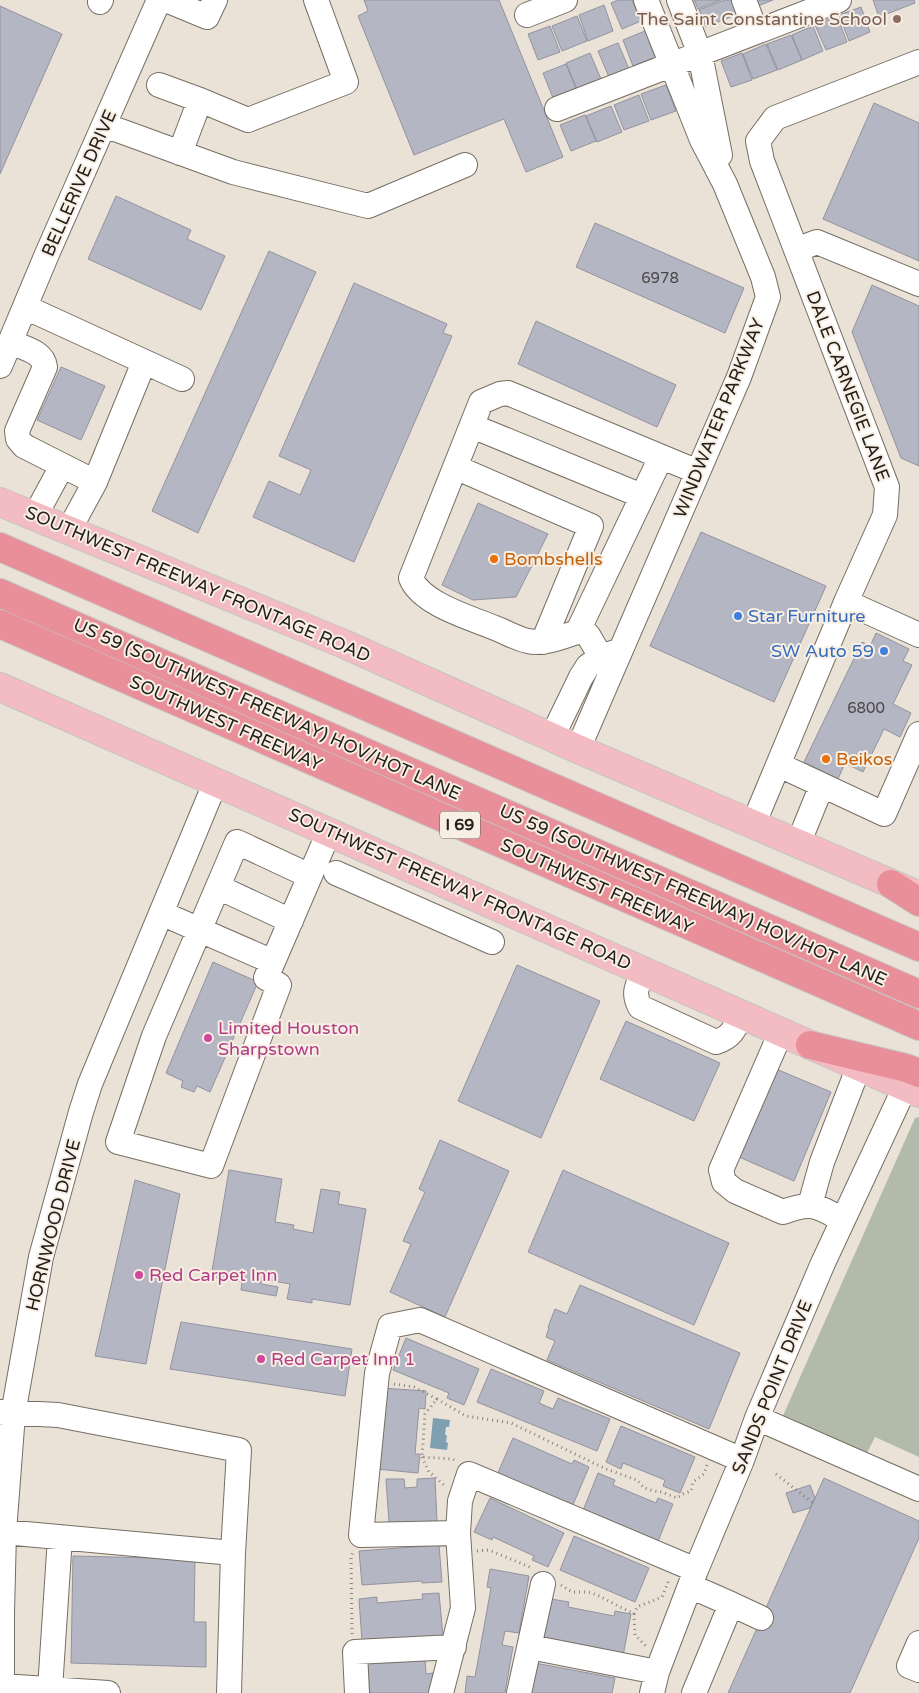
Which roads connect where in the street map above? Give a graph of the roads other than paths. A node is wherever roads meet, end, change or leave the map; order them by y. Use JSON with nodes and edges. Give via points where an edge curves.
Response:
{"nodes":[{"id":1,"x":159,"y":0,"type":"edge"},
{"id":2,"x":166,"y":0,"type":"edge"},
{"id":3,"x":215,"y":0,"type":"edge"},
{"id":4,"x":316,"y":0,"type":"edge"},
{"id":5,"x":565,"y":0,"type":"edge"},
{"id":6,"x":646,"y":0,"type":"edge"},
{"id":7,"x":679,"y":0,"type":"edge"},
{"id":8,"x":744,"y":0,"type":"edge"},
{"id":9,"x":839,"y":0,"type":"edge"},
{"id":10,"x":813,"y":5,"type":"edge"},
{"id":11,"x":527,"y":15,"type":"dead end"},
{"id":12,"x":756,"y":32,"type":"junction"},
{"id":13,"x":700,"y":54,"type":"junction"},
{"id":14,"x":919,"y":62,"type":"edge"},
{"id":15,"x":671,"y":65,"type":"junction"},
{"id":16,"x":159,"y":85,"type":"dead end"},
{"id":17,"x":200,"y":100,"type":"junction"},
{"id":18,"x":558,"y":109,"type":"dead end"},
{"id":19,"x":104,"y":125,"type":"junction"},
{"id":20,"x":180,"y":153,"type":"junction"},
{"id":21,"x":465,"y":165,"type":"dead end"},
{"id":22,"x":725,"y":184,"type":"junction"},
{"id":23,"x":796,"y":250,"type":"junction"},
{"id":24,"x":919,"y":284,"type":"edge"},
{"id":25,"x":25,"y":307,"type":"junction"},
{"id":26,"x":10,"y":342,"type":"junction"},
{"id":27,"x":144,"y":362,"type":"junction"},
{"id":28,"x":0,"y":366,"type":"edge"},
{"id":29,"x":182,"y":379,"type":"dead end"},
{"id":30,"x":472,"y":426,"type":"junction"},
{"id":31,"x":661,"y":457,"type":"junction"},
{"id":32,"x":62,"y":466,"type":"junction"},
{"id":33,"x":455,"y":467,"type":"junction"},
{"id":34,"x":698,"y":472,"type":"junction"},
{"id":35,"x":95,"y":482,"type":"junction"},
{"id":36,"x":642,"y":496,"type":"junction"},
{"id":37,"x":0,"y":502,"type":"edge"},
{"id":38,"x":34,"y":516,"type":"junction"},
{"id":39,"x":69,"y":530,"type":"junction"},
{"id":40,"x":0,"y":547,"type":"edge"},
{"id":41,"x":0,"y":592,"type":"edge"},
{"id":42,"x":846,"y":602,"type":"junction"},
{"id":43,"x":0,"y":624,"type":"edge"},
{"id":44,"x":578,"y":631,"type":"junction"},
{"id":45,"x":919,"y":635,"type":"edge"},
{"id":46,"x":544,"y":642,"type":"junction"},
{"id":47,"x":611,"y":653,"type":"junction"},
{"id":48,"x":0,"y":687,"type":"edge"},
{"id":49,"x":919,"y":734,"type":"edge"},
{"id":50,"x":552,"y":738,"type":"junction"},
{"id":51,"x":578,"y":749,"type":"junction"},
{"id":52,"x":779,"y":765,"type":"junction"},
{"id":53,"x":216,"y":781,"type":"junction"},
{"id":54,"x":822,"y":785,"type":"junction"},
{"id":55,"x":753,"y":825,"type":"junction"},
{"id":56,"x":329,"y":831,"type":"junction"},
{"id":57,"x":798,"y":844,"type":"junction"},
{"id":58,"x":336,"y":873,"type":"dead end"},
{"id":59,"x":310,"y":876,"type":"junction"},
{"id":60,"x":891,"y":884,"type":"junction"},
{"id":61,"x":218,"y":887,"type":"junction"},
{"id":62,"x":919,"y":896,"type":"edge"},
{"id":63,"x":919,"y":902,"type":"edge"},
{"id":64,"x":161,"y":913,"type":"junction"},
{"id":65,"x":291,"y":921,"type":"junction"},
{"id":66,"x":199,"y":929,"type":"junction"},
{"id":67,"x":492,"y":942,"type":"dead end"},
{"id":68,"x":919,"y":947,"type":"edge"},
{"id":69,"x":274,"y":962,"type":"junction"},
{"id":70,"x":919,"y":994,"type":"edge"},
{"id":71,"x":919,"y":1026,"type":"edge"},
{"id":72,"x":781,"y":1032,"type":"junction"},
{"id":73,"x":810,"y":1045,"type":"junction"},
{"id":74,"x":859,"y":1066,"type":"junction"},
{"id":75,"x":914,"y":1084,"type":"edge"},
{"id":76,"x":810,"y":1205,"type":"junction"},
{"id":77,"x":843,"y":1220,"type":"junction"},
{"id":78,"x":6,"y":1413,"type":"edge"},
{"id":79,"x":757,"y":1418,"type":"junction"},
{"id":80,"x":742,"y":1460,"type":"junction"},
{"id":81,"x":919,"y":1489,"type":"edge"},
{"id":82,"x":4,"y":1532,"type":"junction"},
{"id":83,"x":60,"y":1537,"type":"junction"},
{"id":84,"x":458,"y":1542,"type":"junction"},
{"id":85,"x":233,"y":1553,"type":"junction"},
{"id":86,"x":688,"y":1572,"type":"junction"},
{"id":87,"x":544,"y":1578,"type":"road end"},
{"id":88,"x":731,"y":1604,"type":"junction"},
{"id":89,"x":1,"y":1612,"type":"edge"},
{"id":90,"x":762,"y":1618,"type":"dead end"},
{"id":91,"x":919,"y":1643,"type":"edge"},
{"id":92,"x":530,"y":1646,"type":"junction"},
{"id":93,"x":454,"y":1647,"type":"junction"},
{"id":94,"x":919,"y":1670,"type":"edge"},
{"id":95,"x":651,"y":1678,"type":"edge"},
{"id":96,"x":50,"y":1689,"type":"junction"},
{"id":97,"x":2,"y":1690,"type":"edge"},
{"id":98,"x":108,"y":1693,"type":"edge"},
{"id":99,"x":229,"y":1693,"type":"edge"},
{"id":100,"x":357,"y":1693,"type":"edge"},
{"id":101,"x":441,"y":1693,"type":"edge"},
{"id":102,"x":519,"y":1693,"type":"edge"},
{"id":103,"x":694,"y":1693,"type":"edge"}],
"edges":[{"from":1,"to":19,"type":"street","name":"BELLERIVE DRIVE"},
{"from":2,"to":3,"type":"street","via":[[207,17]]},
{"from":4,"to":17,"type":"street","via":[[346,82],[248,120]]},
{"from":5,"to":11,"type":"street"},
{"from":6,"to":15,"type":"street","name":"WINDWATER PARKWAY"},
{"from":7,"to":13,"type":"street","name":"WINDWATER PARKWAY"},
{"from":8,"to":12,"type":"street"},
{"from":9,"to":10,"type":"street"},
{"from":10,"to":12,"type":"street"},
{"from":12,"to":13,"type":"street"},
{"from":13,"to":15,"type":"street"},
{"from":13,"to":22,"type":"street","name":"WINDWATER PARKWAY"},
{"from":14,"to":23,"type":"street","name":"DALE CARNEGIE LANE","via":[[775,118],[765,130],[758,141],[762,161]]},
{"from":15,"to":18,"type":"street"},
{"from":15,"to":22,"type":"street","name":"WINDWATER PARKWAY","via":[[702,140]]},
{"from":16,"to":17,"type":"street"},
{"from":17,"to":20,"type":"street"},
{"from":19,"to":20,"type":"street"},
{"from":19,"to":25,"type":"street","name":"BELLERIVE DRIVE"},
{"from":20,"to":21,"type":"street","via":[[233,172],[368,206]]},
{"from":22,"to":34,"type":"street","name":"WINDWATER PARKWAY","via":[[768,297],[739,377]]},
{"from":23,"to":24,"type":"street","via":[[817,242]]},
{"from":23,"to":42,"type":"street","name":"DALE CARNEGIE LANE","via":[[887,487],[885,515]]},
{"from":25,"to":26,"type":"street","name":"BELLERIVE DRIVE"},
{"from":25,"to":27,"type":"street"},
{"from":26,"to":28,"type":"street","name":"BELLERIVE DRIVE"},
{"from":26,"to":32,"type":"street","via":[[39,355],[45,367],[16,431],[18,439],[24,446]]},
{"from":27,"to":29,"type":"street"},
{"from":27,"to":35,"type":"street"},
{"from":30,"to":31,"type":"street","via":[[481,402],[508,393]]},
{"from":30,"to":33,"type":"street"},
{"from":30,"to":36,"type":"street"},
{"from":31,"to":34,"type":"street"},
{"from":31,"to":36,"type":"street"},
{"from":32,"to":35,"type":"street"},
{"from":32,"to":38,"type":"street"},
{"from":33,"to":46,"type":"street","via":[[411,578],[414,586],[443,607],[527,641]]},
{"from":33,"to":46,"type":"street","via":[[591,526]]},
{"from":34,"to":47,"type":"street","name":"WINDWATER PARKWAY"},
{"from":35,"to":39,"type":"street"},
{"from":36,"to":44,"type":"street"},
{"from":37,"to":38,"type":"main road","name":"SOUTHWEST FREEWAY FRONTAGE ROAD"},
{"from":38,"to":39,"type":"main road","name":"SOUTHWEST FREEWAY FRONTAGE ROAD"},
{"from":39,"to":50,"type":"main road","name":"SOUTHWEST FREEWAY FRONTAGE ROAD","via":[[344,644]]},
{"from":40,"to":68,"type":"highway"},
{"from":41,"to":70,"type":"highway","name":"US 59 (SOUTHWEST FREEWAY) HOV/HOT LANE"},
{"from":42,"to":45,"type":"street"},
{"from":42,"to":52,"type":"street","name":"DALE CARNEGIE LANE"},
{"from":43,"to":71,"type":"highway","name":"SOUTHWEST FREEWAY","number":"I 69"},
{"from":44,"to":46,"type":"street"},
{"from":44,"to":47,"type":"street"},
{"from":47,"to":50,"type":"street","name":"WINDWATER PARKWAY","via":[[588,666],[581,676]]},
{"from":47,"to":51,"type":"street","name":"WINDWATER PARKWAY"},
{"from":48,"to":53,"type":"main road","name":"SOUTHWEST FREEWAY FRONTAGE ROAD"},
{"from":49,"to":54,"type":"street","via":[[884,814]]},
{"from":50,"to":51,"type":"main road","name":"SOUTHWEST FREEWAY FRONTAGE ROAD"},
{"from":51,"to":55,"type":"main road","name":"SOUTHWEST FREEWAY FRONTAGE ROAD"},
{"from":52,"to":54,"type":"street"},
{"from":52,"to":55,"type":"street","name":"DALE CARNEGIE LANE"},
{"from":53,"to":56,"type":"main road","name":"SOUTHWEST FREEWAY FRONTAGE ROAD"},
{"from":53,"to":64,"type":"street","name":"HORNWOOD DRIVE"},
{"from":54,"to":57,"type":"street"},
{"from":55,"to":57,"type":"main road","name":"SOUTHWEST FREEWAY FRONTAGE ROAD"},
{"from":56,"to":59,"type":"street"},
{"from":56,"to":72,"type":"main road","name":"SOUTHWEST FREEWAY FRONTAGE ROAD"},
{"from":57,"to":60,"type":"main road","name":"SOUTHWEST FREEWAY FRONTAGE ROAD"},
{"from":58,"to":67,"type":"street"},
{"from":59,"to":61,"type":"street","via":[[237,842]]},
{"from":59,"to":65,"type":"street"},
{"from":60,"to":62,"type":"main road","name":"SOUTHWEST FREEWAY FRONTAGE ROAD"},
{"from":60,"to":63,"type":"highway"},
{"from":61,"to":65,"type":"street"},
{"from":61,"to":66,"type":"street"},
{"from":64,"to":66,"type":"street"},
{"from":64,"to":78,"type":"street","name":"HORNWOOD DRIVE","via":[[81,1112],[41,1257]]},
{"from":65,"to":69,"type":"street"},
{"from":66,"to":69,"type":"street"},
{"from":66,"to":69,"type":"street","via":[[154,1036],[118,1142],[211,1166],[279,985],[266,978]]},
{"from":72,"to":73,"type":"main road","name":"SOUTHWEST FREEWAY FRONTAGE ROAD"},
{"from":72,"to":76,"type":"street","via":[[721,1170],[724,1182],[734,1191],[783,1212]]},
{"from":73,"to":74,"type":"main road","name":"SOUTHWEST FREEWAY FRONTAGE ROAD"},
{"from":73,"to":75,"type":"highway","via":[[906,1068]]},
{"from":74,"to":75,"type":"main road","name":"SOUTHWEST FREEWAY FRONTAGE ROAD"},
{"from":74,"to":76,"type":"street","via":[[822,1162]]},
{"from":75,"to":77,"type":"street","name":"SANDS POINT DRIVE"},
{"from":76,"to":77,"type":"street"},
{"from":77,"to":79,"type":"street","name":"SANDS POINT DRIVE"},
{"from":78,"to":82,"type":"street","name":"HORNWOOD DRIVE"},
{"from":78,"to":85,"type":"street","via":[[58,1415],[239,1450]]},
{"from":79,"to":80,"type":"street","name":"SANDS POINT DRIVE"},
{"from":79,"to":81,"type":"street"},
{"from":80,"to":84,"type":"street","via":[[420,1320],[390,1326],[377,1373],[361,1534]]},
{"from":80,"to":86,"type":"street","name":"SANDS POINT DRIVE"},
{"from":82,"to":83,"type":"street"},
{"from":82,"to":89,"type":"street","name":"HORNWOOD DRIVE"},
{"from":83,"to":85,"type":"street"},
{"from":83,"to":96,"type":"street"},
{"from":84,"to":86,"type":"street","via":[[461,1498],[469,1474]]},
{"from":84,"to":93,"type":"street","via":[[463,1608]]},
{"from":85,"to":99,"type":"street"},
{"from":86,"to":88,"type":"street"},
{"from":86,"to":95,"type":"street","name":"SANDS POINT DRIVE"},
{"from":87,"to":92,"type":"street"},
{"from":88,"to":90,"type":"street"},
{"from":88,"to":103,"type":"street"},
{"from":89,"to":97,"type":"street","name":"HORNWOOD DRIVE"},
{"from":91,"to":94,"type":"street","via":[[910,1666]]},
{"from":92,"to":95,"type":"street"},
{"from":92,"to":102,"type":"street"},
{"from":93,"to":100,"type":"street","via":[[355,1652]]},
{"from":93,"to":101,"type":"street"},
{"from":96,"to":97,"type":"street"},
{"from":96,"to":98,"type":"street"}]}
